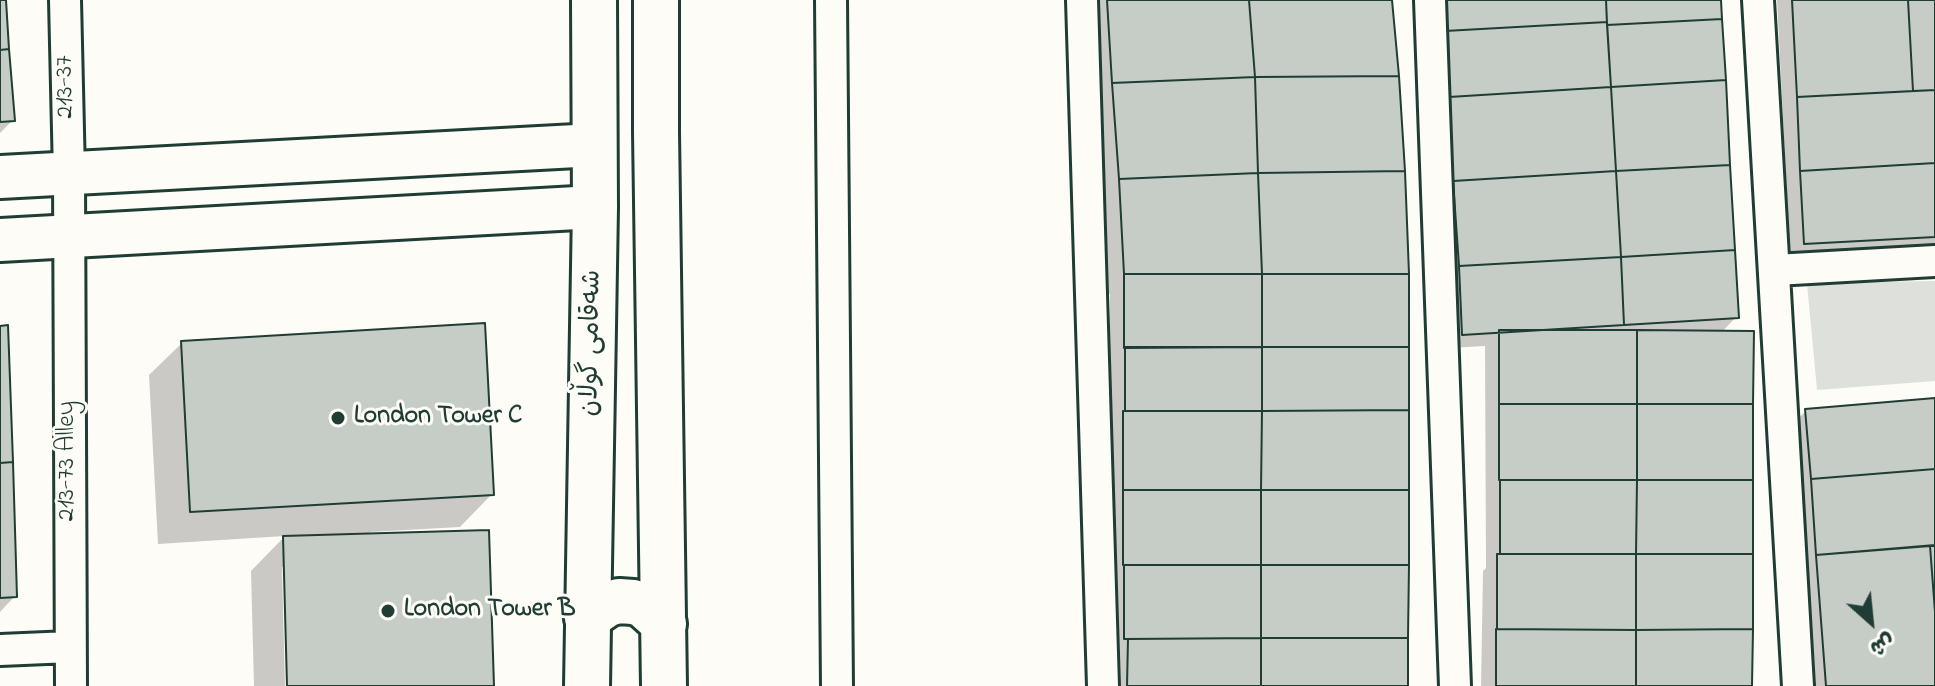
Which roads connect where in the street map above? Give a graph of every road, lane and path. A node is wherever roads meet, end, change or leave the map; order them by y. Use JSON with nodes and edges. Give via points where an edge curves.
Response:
{"nodes":[{"id":1,"x":65,"y":0,"type":"edge"},
{"id":2,"x":594,"y":0,"type":"edge"},
{"id":3,"x":656,"y":0,"type":"edge"},
{"id":4,"x":831,"y":0,"type":"edge"},
{"id":5,"x":1082,"y":0,"type":"edge"},
{"id":6,"x":1430,"y":0,"type":"edge"},
{"id":7,"x":1758,"y":0,"type":"edge"},
{"id":8,"x":595,"y":145,"type":"junction"},
{"id":9,"x":69,"y":174,"type":"junction"},
{"id":10,"x":0,"y":177,"type":"edge"},
{"id":11,"x":595,"y":207,"type":"junction"},
{"id":12,"x":69,"y":236,"type":"junction"},
{"id":13,"x":0,"y":240,"type":"edge"},
{"id":14,"x":1935,"y":261,"type":"edge"},
{"id":15,"x":1775,"y":270,"type":"junction"},
{"id":16,"x":587,"y":618,"type":"junction"},
{"id":17,"x":664,"y":624,"type":"junction"},
{"id":18,"x":70,"y":647,"type":"junction"},
{"id":19,"x":0,"y":650,"type":"edge"},
{"id":20,"x":71,"y":686,"type":"edge"},
{"id":21,"x":587,"y":686,"type":"edge"},
{"id":22,"x":664,"y":686,"type":"edge"},
{"id":23,"x":837,"y":686,"type":"edge"},
{"id":24,"x":1103,"y":686,"type":"edge"},
{"id":25,"x":1455,"y":686,"type":"edge"},
{"id":26,"x":1798,"y":686,"type":"edge"}],
"edges":[{"from":1,"to":9,"type":"street","name":"213-37"},
{"from":2,"to":8,"type":"main road","name":"شەقامی گوڵان"},
{"from":3,"to":17,"type":"main road"},
{"from":4,"to":23,"type":"street"},
{"from":5,"to":24,"type":"street"},
{"from":6,"to":25,"type":"street"},
{"from":7,"to":15,"type":"street"},
{"from":8,"to":9,"type":"street"},
{"from":8,"to":11,"type":"main road","name":"شەقامی گوڵان"},
{"from":9,"to":10,"type":"street"},
{"from":9,"to":12,"type":"street","name":"213-37"},
{"from":11,"to":12,"type":"street"},
{"from":11,"to":16,"type":"main road","name":"شەقامی گوڵان"},
{"from":12,"to":13,"type":"street"},
{"from":12,"to":18,"type":"street","name":"213-73 Alley"},
{"from":14,"to":15,"type":"street"},
{"from":15,"to":26,"type":"street"},
{"from":16,"to":17,"type":"main road","via":[[608,604],[633,602]]},
{"from":16,"to":21,"type":"main road","name":"شەقامی گوڵان"},
{"from":17,"to":22,"type":"main road"},
{"from":18,"to":19,"type":"street"},
{"from":18,"to":20,"type":"street","name":"213-73 Alley"}]}
